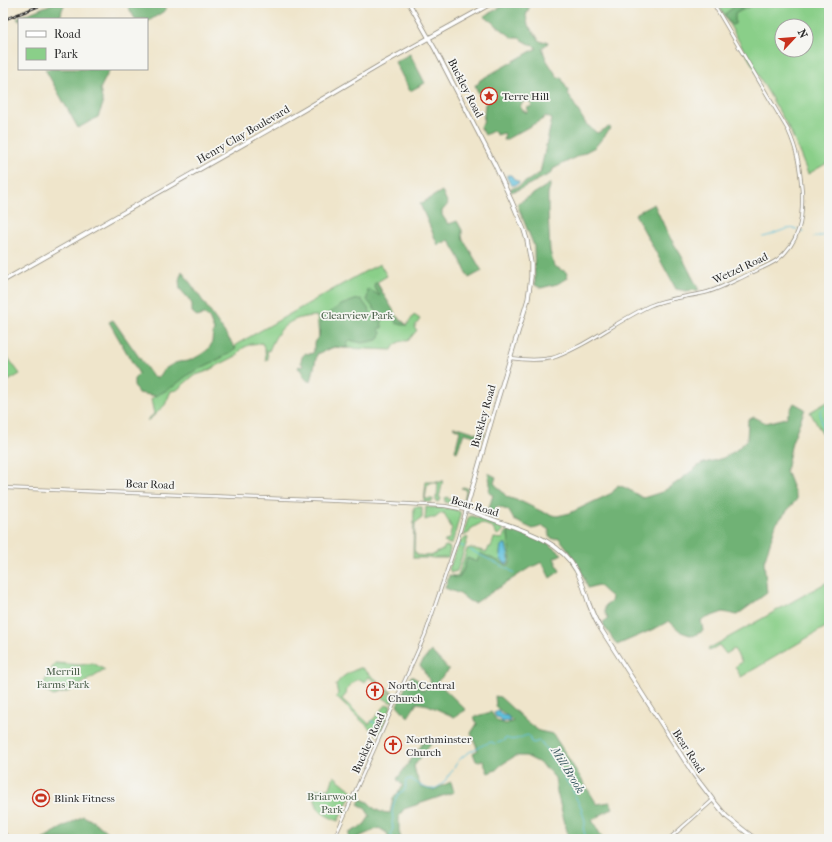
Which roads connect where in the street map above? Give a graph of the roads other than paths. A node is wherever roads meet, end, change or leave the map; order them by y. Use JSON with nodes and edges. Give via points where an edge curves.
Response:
{"nodes":[{"id":1,"x":409,"y":3,"type":"edge"},
{"id":2,"x":492,"y":3,"type":"edge"},
{"id":3,"x":713,"y":3,"type":"edge"},
{"id":4,"x":429,"y":38,"type":"junction"},
{"id":5,"x":3,"y":281,"type":"edge"},
{"id":6,"x":510,"y":358,"type":"junction"},
{"id":7,"x":3,"y":488,"type":"edge"},
{"id":8,"x":466,"y":510,"type":"junction"},
{"id":9,"x":713,"y":800,"type":"junction"},
{"id":10,"x":3,"y":832,"type":"edge"},
{"id":11,"x":7,"y":839,"type":"edge"},
{"id":12,"x":334,"y":839,"type":"edge"},
{"id":13,"x":669,"y":839,"type":"edge"},
{"id":14,"x":755,"y":839,"type":"edge"}],
"edges":[{"from":1,"to":4,"type":"main road","name":"Buckley Road"},
{"from":2,"to":4,"type":"main road","name":"Henry Clay Boulevard"},
{"from":3,"to":6,"type":"street","name":"Wetzel Road","via":[[788,130],[796,149],[800,165],[802,214],[794,241],[778,259],[768,265],[716,289],[649,306],[560,355],[541,360]]},
{"from":4,"to":5,"type":"main road","name":"Henry Clay Boulevard"},
{"from":4,"to":6,"type":"main road","name":"Buckley Road","via":[[495,165],[527,240],[531,263],[530,288]]},
{"from":6,"to":8,"type":"main road","name":"Buckley Road"},
{"from":7,"to":8,"type":"street","name":"Bear Road","via":[[388,503],[445,506]]},
{"from":8,"to":9,"type":"main road","name":"Bear Road","via":[[550,542],[567,557],[579,576],[599,626],[684,762]]},
{"from":8,"to":12,"type":"street","name":"Buckley Road","via":[[425,635]]},
{"from":9,"to":13,"type":"street"},
{"from":9,"to":14,"type":"main road","name":"Bear Road","via":[[727,817]]},
{"from":10,"to":11,"type":"main road"}]}
